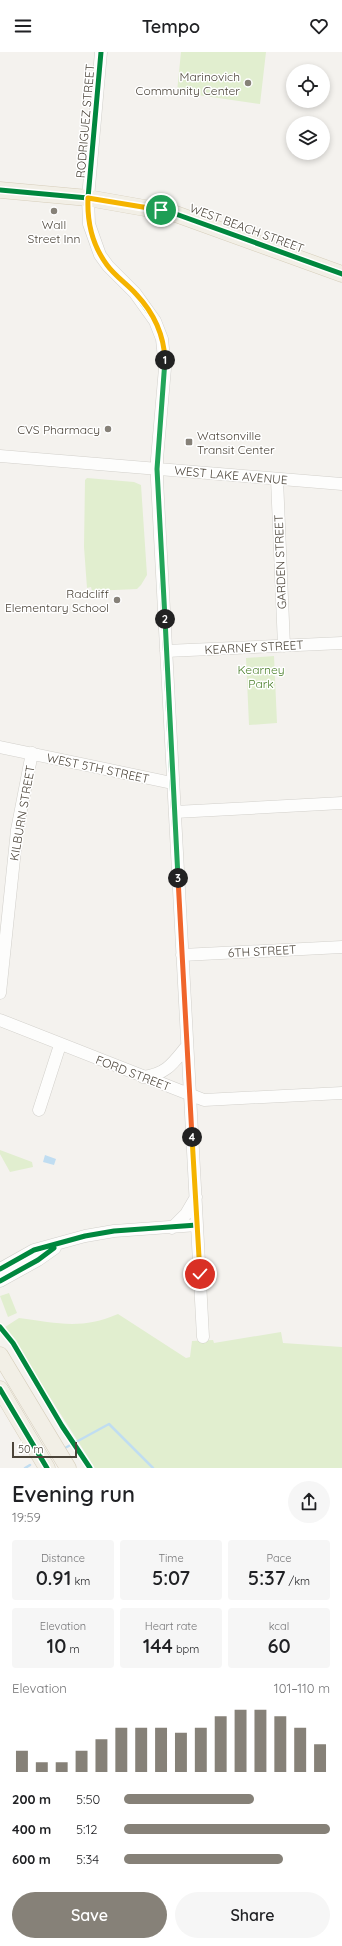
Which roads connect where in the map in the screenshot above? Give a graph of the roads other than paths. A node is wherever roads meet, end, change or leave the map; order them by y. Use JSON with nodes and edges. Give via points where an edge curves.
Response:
{"nodes":[{"id":1,"x":101,"y":52,"type":"edge"},
{"id":2,"x":0,"y":190,"type":"edge"},
{"id":3,"x":88,"y":198,"type":"junction"},
{"id":4,"x":342,"y":274,"type":"edge"},
{"id":5,"x":0,"y":456,"type":"edge"},
{"id":6,"x":157,"y":469,"type":"junction"},
{"id":7,"x":277,"y":479,"type":"junction"},
{"id":8,"x":342,"y":484,"type":"edge"},
{"id":9,"x":342,"y":643,"type":"edge"},
{"id":10,"x":284,"y":646,"type":"junction"},
{"id":11,"x":166,"y":651,"type":"junction"},
{"id":12,"x":0,"y":747,"type":"edge"},
{"id":13,"x":32,"y":753,"type":"junction"},
{"id":14,"x":172,"y":784,"type":"junction"},
{"id":15,"x":342,"y":803,"type":"edge"},
{"id":16,"x":175,"y":812,"type":"junction"},
{"id":17,"x":342,"y":947,"type":"edge"},
{"id":18,"x":182,"y":955,"type":"junction"},
{"id":19,"x":0,"y":993,"type":"edge"},
{"id":20,"x":0,"y":1020,"type":"edge"},
{"id":21,"x":60,"y":1045,"type":"junction"},
{"id":22,"x":187,"y":1046,"type":"junction"},
{"id":23,"x":142,"y":1077,"type":"junction"},
{"id":24,"x":342,"y":1093,"type":"edge"},
{"id":25,"x":190,"y":1096,"type":"junction"},
{"id":26,"x":39,"y":1110,"type":"dead end"},
{"id":27,"x":196,"y":1196,"type":"junction"},
{"id":28,"x":197,"y":1225,"type":"junction"},
{"id":29,"x":172,"y":1228,"type":"junction"},
{"id":30,"x":59,"y":1245,"type":"junction"},
{"id":31,"x":0,"y":1269,"type":"edge"},
{"id":32,"x":0,"y":1280,"type":"edge"},
{"id":33,"x":203,"y":1336,"type":"dead end"},
{"id":34,"x":0,"y":1355,"type":"edge"},
{"id":35,"x":0,"y":1388,"type":"edge"},
{"id":36,"x":47,"y":1468,"type":"edge"},
{"id":37,"x":68,"y":1468,"type":"edge"}],
"edges":[{"from":1,"to":3,"type":"street","name":"RODRIGUEZ STREET"},
{"from":2,"to":3,"type":"main road","name":"WEST BEACH STREET"},
{"from":3,"to":4,"type":"main road","name":"WEST BEACH STREET","via":[[186,216]]},
{"from":3,"to":6,"type":"street","name":"RODRIGUEZ STREET","via":[[90,224],[100,255],[147,307],[156,321],[162,339],[165,368]]},
{"from":5,"to":6,"type":"street","name":"WEST LAKE AVENUE"},
{"from":6,"to":7,"type":"street","name":"WEST LAKE AVENUE"},
{"from":6,"to":11,"type":"street","name":"RODRIGUEZ STREET"},
{"from":7,"to":8,"type":"street","name":"WEST LAKE AVENUE"},
{"from":7,"to":10,"type":"street","name":"GARDEN STREET"},
{"from":9,"to":10,"type":"street","name":"KEARNEY STREET"},
{"from":10,"to":11,"type":"street","name":"KEARNEY STREET"},
{"from":11,"to":14,"type":"street","name":"RODRIGUEZ STREET"},
{"from":12,"to":13,"type":"street","name":"WEST 5TH STREET"},
{"from":13,"to":14,"type":"street","name":"WEST 5TH STREET"},
{"from":13,"to":19,"type":"street","name":"KILBURN STREET","via":[[17,830]]},
{"from":14,"to":16,"type":"street","name":"RODRIGUEZ STREET"},
{"from":15,"to":16,"type":"street"},
{"from":16,"to":18,"type":"street","name":"RODRIGUEZ STREET"},
{"from":17,"to":18,"type":"street","name":"6TH STREET"},
{"from":18,"to":22,"type":"street","name":"RODRIGUEZ STREET"},
{"from":20,"to":21,"type":"street","name":"FORD STREET"},
{"from":21,"to":23,"type":"street","name":"FORD STREET"},
{"from":21,"to":26,"type":"street"},
{"from":22,"to":23,"type":"street","via":[[168,1068],[158,1074]]},
{"from":22,"to":25,"type":"street","name":"RODRIGUEZ STREET"},
{"from":23,"to":25,"type":"street","name":"FORD STREET"},
{"from":24,"to":25,"type":"street","name":"FORD STREET","via":[[204,1100]]},
{"from":25,"to":27,"type":"street","name":"RODRIGUEZ STREET"},
{"from":27,"to":28,"type":"street","name":"RODRIGUEZ STREET"},
{"from":27,"to":29,"type":"street","via":[[186,1214]]},
{"from":28,"to":29,"type":"street"},
{"from":28,"to":33,"type":"street","name":"RODRIGUEZ STREET"},
{"from":29,"to":30,"type":"street","via":[[93,1234]]},
{"from":30,"to":31,"type":"street","via":[[34,1250]]},
{"from":30,"to":32,"type":"street","via":[[38,1260]]},
{"from":34,"to":37,"type":"main road"},
{"from":35,"to":36,"type":"main road"}]}
